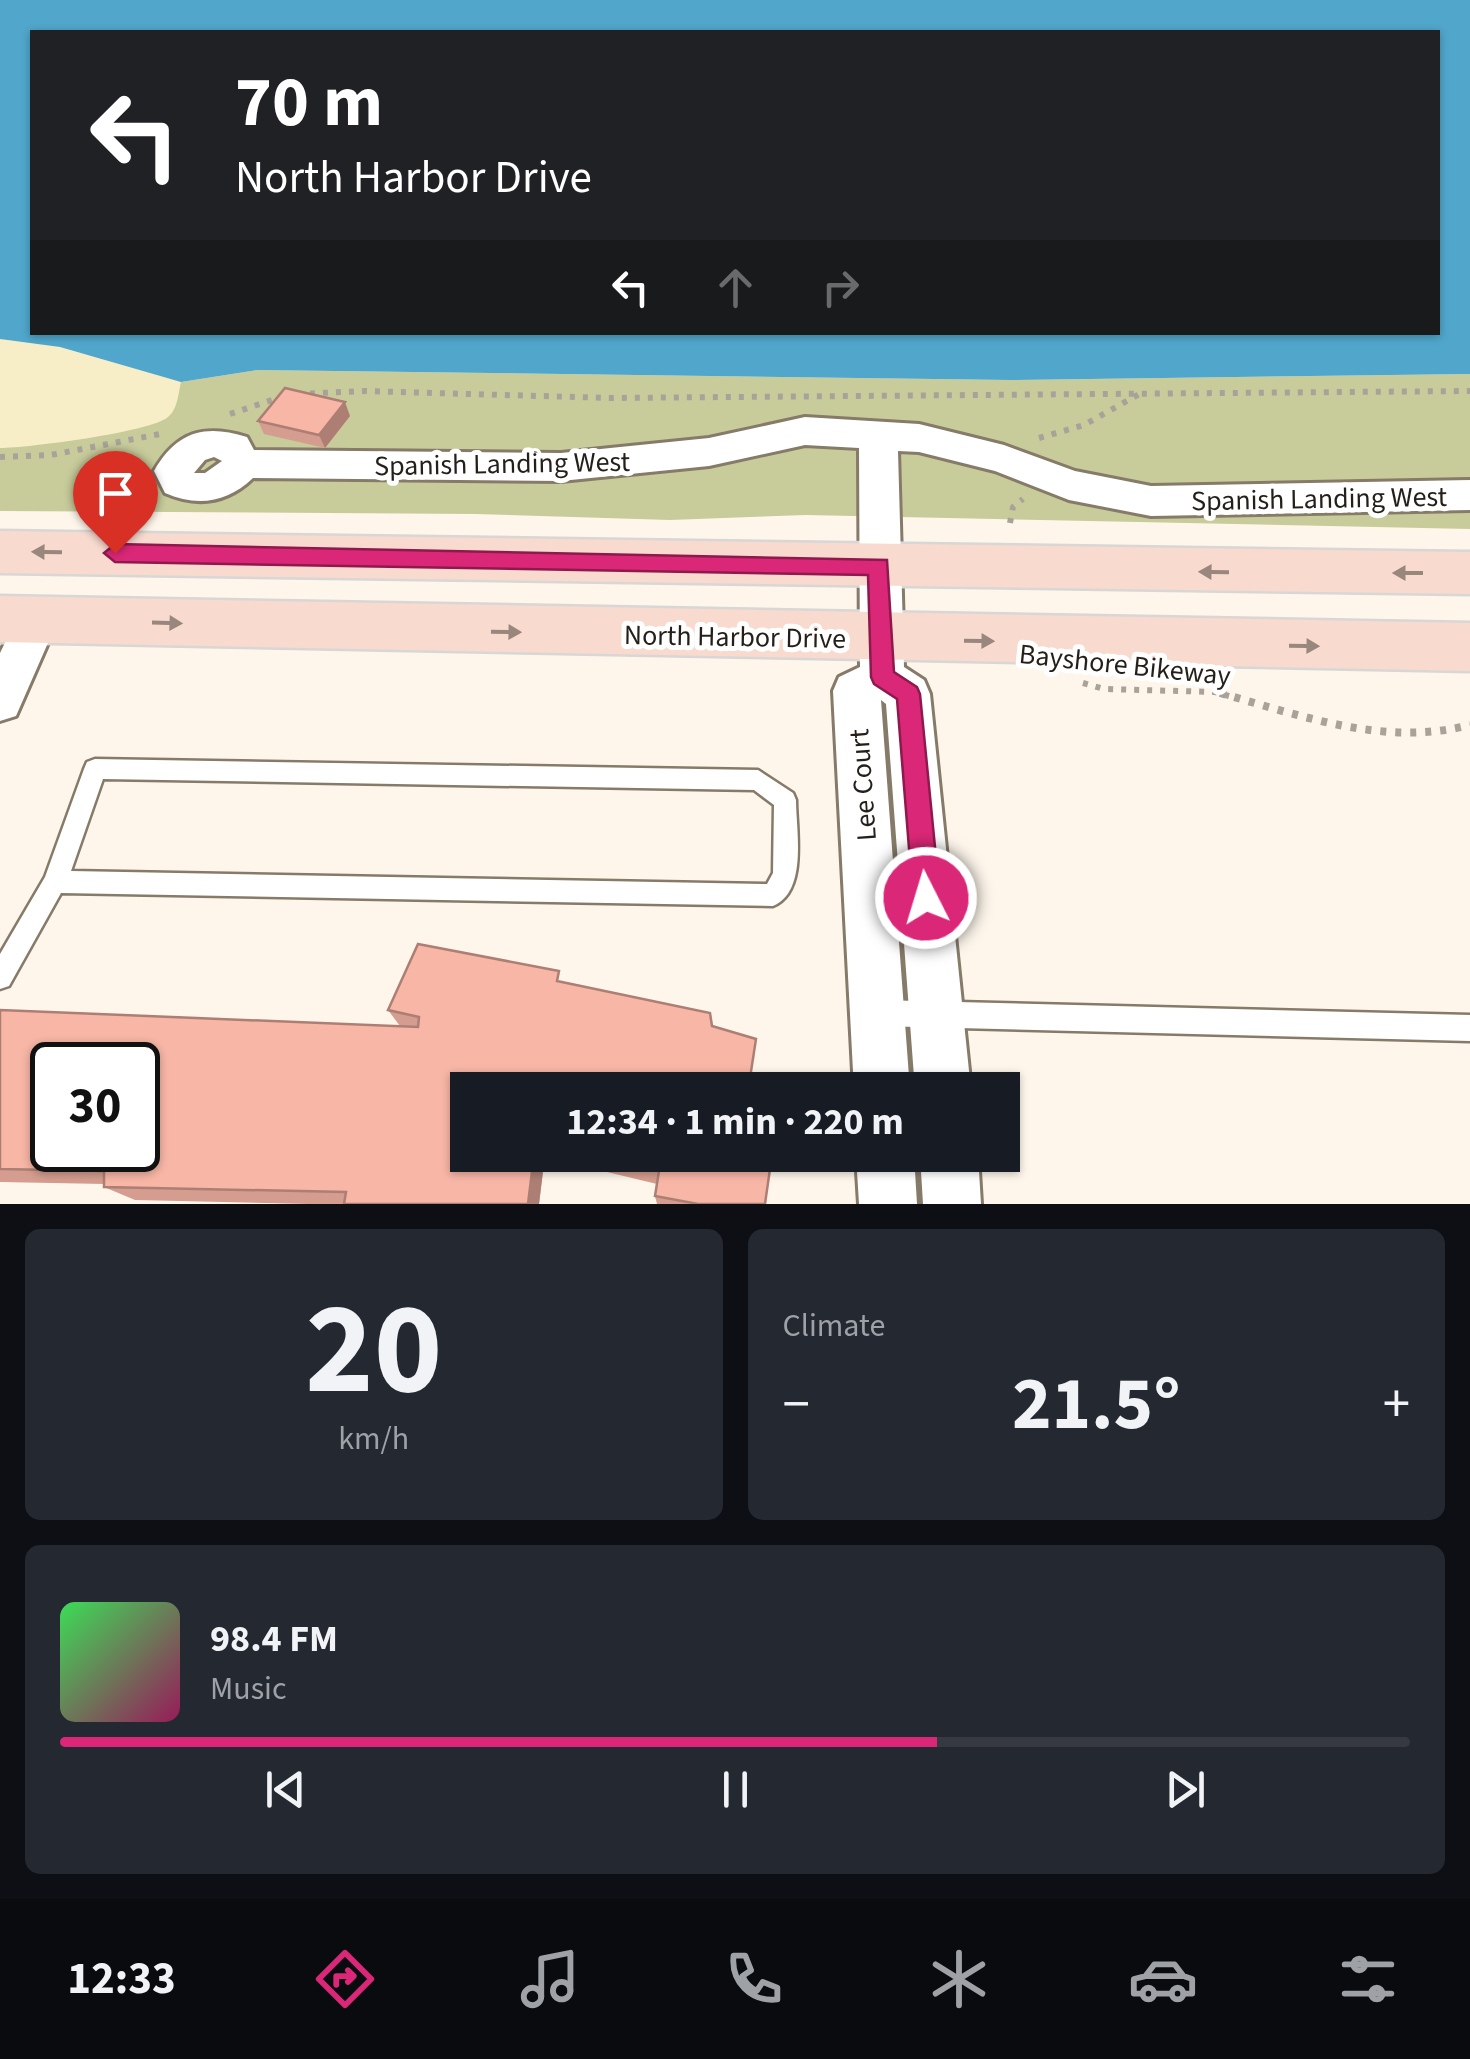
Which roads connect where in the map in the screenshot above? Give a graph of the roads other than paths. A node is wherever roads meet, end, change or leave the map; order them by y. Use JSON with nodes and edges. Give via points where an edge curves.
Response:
{"nodes":[{"id":1,"x":878,"y":436,"type":"junction"},
{"id":2,"x":243,"y":464,"type":"dead end"},
{"id":3,"x":1470,"y":495,"type":"edge"},
{"id":4,"x":0,"y":552,"type":"edge"},
{"id":5,"x":879,"y":566,"type":"junction"},
{"id":6,"x":1470,"y":573,"type":"edge"},
{"id":7,"x":18,"y":620,"type":"edge"},
{"id":8,"x":1470,"y":647,"type":"edge"},
{"id":9,"x":882,"y":658,"type":"junction"},
{"id":10,"x":0,"y":702,"type":"edge"},
{"id":11,"x":55,"y":882,"type":"junction"},
{"id":12,"x":0,"y":977,"type":"edge"},
{"id":13,"x":878,"y":1013,"type":"junction"},
{"id":14,"x":937,"y":1014,"type":"junction"},
{"id":15,"x":1470,"y":1028,"type":"edge"},
{"id":16,"x":881,"y":1072,"type":"edge"},
{"id":17,"x":942,"y":1072,"type":"edge"},
{"id":18,"x":886,"y":1172,"type":"edge"},
{"id":19,"x":949,"y":1172,"type":"edge"},
{"id":20,"x":888,"y":1204,"type":"edge"},
{"id":21,"x":952,"y":1204,"type":"edge"}],
"edges":[{"from":1,"to":2,"type":"street","name":"Spanish Landing West","via":[[805,432],[709,452],[560,467]]},
{"from":1,"to":3,"type":"street","name":"Spanish Landing West","via":[[953,446],[1069,485],[1150,501]]},
{"from":1,"to":5,"type":"street"},
{"from":5,"to":4,"type":"main road","one_way":true},
{"from":6,"to":5,"type":"main road","one_way":true},
{"from":5,"to":9,"type":"street"},
{"from":7,"to":9,"type":"main road","name":"North Harbor Drive","one_way":true},
{"from":7,"to":10,"type":"street"},
{"from":9,"to":8,"type":"main road","name":"North Harbor Drive","one_way":true},
{"from":9,"to":13,"type":"street","name":"Lee Court","via":[[855,692]]},
{"from":9,"to":14,"type":"street","name":"Lee Court","via":[[908,694]]},
{"from":11,"to":11,"type":"lane","via":[[773,895],[785,875],[786,800],[758,780],[95,769]]},
{"from":11,"to":12,"type":"lane"},
{"from":13,"to":14,"type":"lane"},
{"from":13,"to":16,"type":"street","name":"Lee Court"},
{"from":14,"to":15,"type":"lane"},
{"from":14,"to":17,"type":"street","name":"Lee Court"},
{"from":18,"to":20,"type":"street"},
{"from":19,"to":21,"type":"street"}]}
